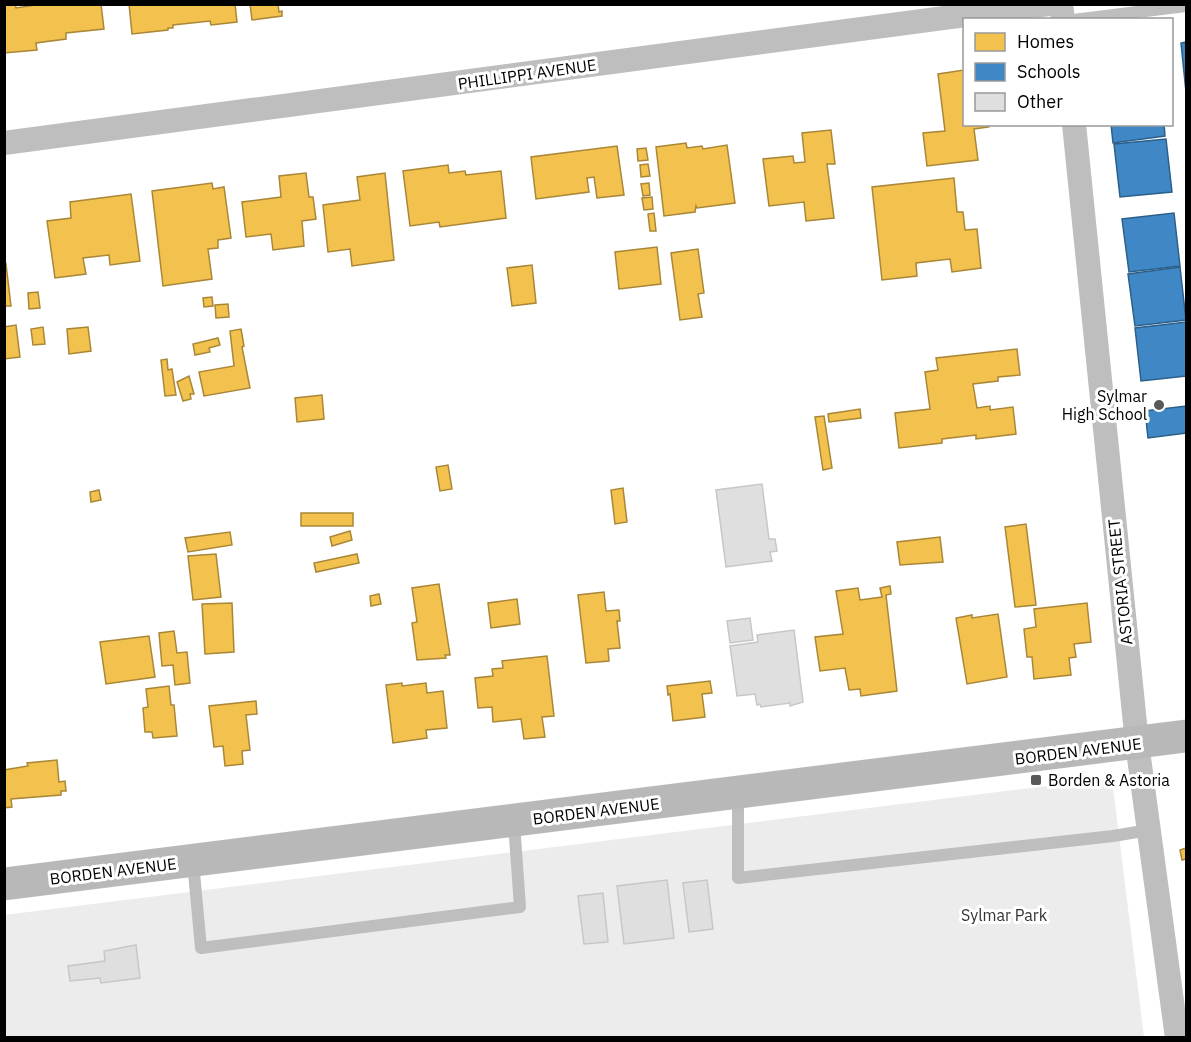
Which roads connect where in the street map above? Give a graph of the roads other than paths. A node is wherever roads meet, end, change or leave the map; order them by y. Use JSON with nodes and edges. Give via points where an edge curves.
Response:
{"nodes":[{"id":1,"x":1049,"y":4,"type":"edge"},
{"id":2,"x":1186,"y":6,"type":"edge"},
{"id":3,"x":1089,"y":18,"type":"edge"},
{"id":4,"x":1074,"y":126,"type":"edge"},
{"id":5,"x":4,"y":143,"type":"edge"},
{"id":6,"x":1186,"y":736,"type":"edge"},
{"id":7,"x":1137,"y":744,"type":"junction"},
{"id":8,"x":738,"y":793,"type":"junction"},
{"id":9,"x":513,"y":821,"type":"junction"},
{"id":10,"x":1149,"y":830,"type":"junction"},
{"id":11,"x":193,"y":862,"type":"junction"},
{"id":12,"x":4,"y":884,"type":"edge"},
{"id":13,"x":1177,"y":1038,"type":"edge"}],
"edges":[{"from":1,"to":5,"type":"street","name":"PHILLIPPI AVENUE"},
{"from":2,"to":3,"type":"lane"},
{"from":4,"to":7,"type":"street","name":"ASTORIA STREET"},
{"from":6,"to":7,"type":"street","name":"BORDEN AVENUE"},
{"from":7,"to":8,"type":"street","name":"BORDEN AVENUE"},
{"from":7,"to":10,"type":"street","name":"ASTORIA STREET"},
{"from":8,"to":9,"type":"street","name":"BORDEN AVENUE"},
{"from":8,"to":10,"type":"lane","via":[[738,878]]},
{"from":9,"to":11,"type":"street","name":"BORDEN AVENUE"},
{"from":9,"to":11,"type":"lane","via":[[520,907],[201,948]]},
{"from":10,"to":13,"type":"street","name":"ASTORIA STREET"},
{"from":11,"to":12,"type":"street","name":"BORDEN AVENUE"}]}
